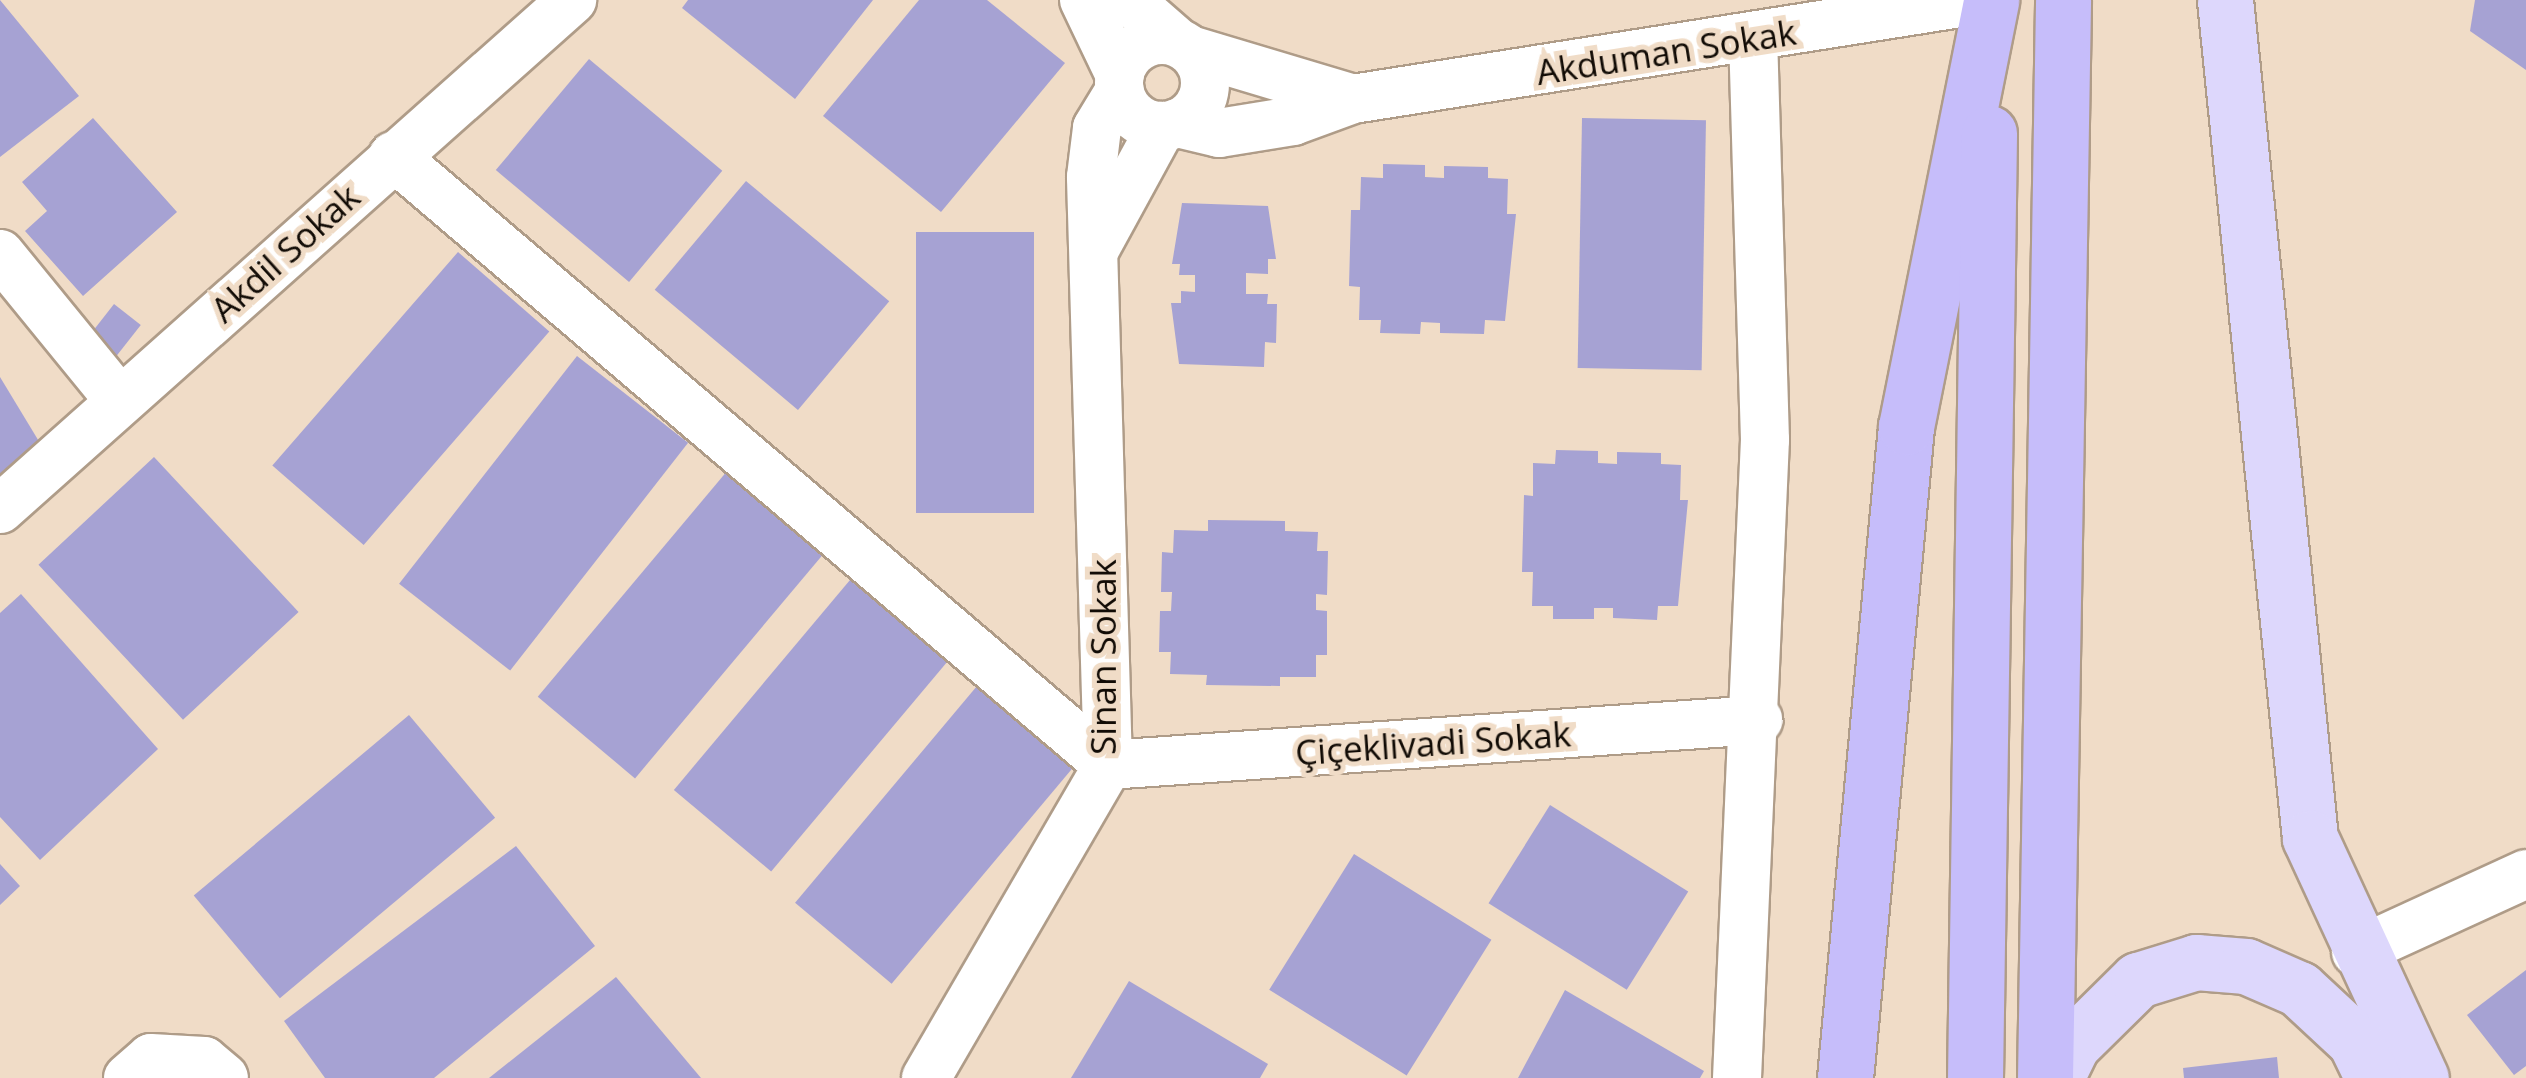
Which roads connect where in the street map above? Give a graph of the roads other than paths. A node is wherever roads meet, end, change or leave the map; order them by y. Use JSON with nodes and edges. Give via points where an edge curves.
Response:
{"nodes":[{"id":1,"x":572,"y":0,"type":"edge"},
{"id":2,"x":1084,"y":0,"type":"edge"},
{"id":3,"x":1129,"y":0,"type":"edge"},
{"id":4,"x":1978,"y":0,"type":"edge"},
{"id":5,"x":1991,"y":0,"type":"edge"},
{"id":6,"x":2064,"y":0,"type":"edge"},
{"id":7,"x":2225,"y":0,"type":"edge"},
{"id":8,"x":1753,"y":41,"type":"junction"},
{"id":9,"x":1184,"y":46,"type":"junction"},
{"id":10,"x":1120,"y":83,"type":"junction"},
{"id":11,"x":1353,"y":99,"type":"junction"},
{"id":12,"x":1170,"y":124,"type":"junction"},
{"id":13,"x":393,"y":156,"type":"junction"},
{"id":14,"x":1096,"y":247,"type":"junction"},
{"id":15,"x":0,"y":254,"type":"edge"},
{"id":16,"x":120,"y":401,"type":"junction"},
{"id":17,"x":0,"y":509,"type":"edge"},
{"id":18,"x":1758,"y":720,"type":"junction"},
{"id":19,"x":1108,"y":765,"type":"junction"},
{"id":20,"x":2521,"y":887,"type":"edge"},
{"id":21,"x":2356,"y":952,"type":"junction"},
{"id":22,"x":128,"y":1078,"type":"edge"},
{"id":23,"x":224,"y":1078,"type":"edge"},
{"id":24,"x":926,"y":1078,"type":"edge"},
{"id":25,"x":1737,"y":1078,"type":"edge"},
{"id":26,"x":1845,"y":1078,"type":"edge"},
{"id":27,"x":1975,"y":1078,"type":"edge"},
{"id":28,"x":2045,"y":1078,"type":"edge"},
{"id":29,"x":2056,"y":1078,"type":"edge"},
{"id":30,"x":2373,"y":1078,"type":"edge"},
{"id":31,"x":2421,"y":1078,"type":"edge"}],
"edges":[{"from":1,"to":13,"type":"street","name":"Akdil Sokak"},
{"from":2,"to":10,"type":"street"},
{"from":3,"to":9,"type":"street"},
{"from":4,"to":8,"type":"street","name":"Akduman Sokak"},
{"from":5,"to":26,"type":"highway","via":[[1906,427]]},
{"from":5,"to":27,"type":"highway"},
{"from":6,"to":28,"type":"highway"},
{"from":7,"to":21,"type":"main road","via":[[2297,747],[2310,838]]},
{"from":8,"to":11,"type":"street","name":"Akduman Sokak"},
{"from":8,"to":18,"type":"street","via":[[1766,440]]},
{"from":9,"to":10,"type":"street","via":[[1135,50]]},
{"from":9,"to":11,"type":"street","name":"Akduman Sokak"},
{"from":9,"to":12,"type":"street","via":[[1205,90]]},
{"from":10,"to":12,"type":"street","via":[[1135,116]]},
{"from":10,"to":14,"type":"street","name":"Sinan Sokak","via":[[1096,128]]},
{"from":11,"to":12,"type":"street","name":"Akduman Sokak","via":[[1293,121],[1219,132]]},
{"from":12,"to":14,"type":"street","name":"Sinan Sokak"},
{"from":13,"to":16,"type":"street","name":"Akdil Sokak"},
{"from":13,"to":19,"type":"street"},
{"from":14,"to":19,"type":"street","name":"Sinan Sokak"},
{"from":15,"to":16,"type":"street"},
{"from":16,"to":17,"type":"street","name":"Akdil Sokak"},
{"from":18,"to":19,"type":"street","name":"Çiçeklivadi Sokak"},
{"from":18,"to":25,"type":"street"},
{"from":19,"to":24,"type":"street","name":"Sinan Sokak"},
{"from":20,"to":21,"type":"street"},
{"from":21,"to":31,"type":"main road"},
{"from":22,"to":23,"type":"street","via":[[151,1058],[204,1061]]},
{"from":29,"to":30,"type":"main road","via":[[2072,1045],[2138,980],[2196,962],[2246,966],[2300,989],[2354,1042]]}]}
